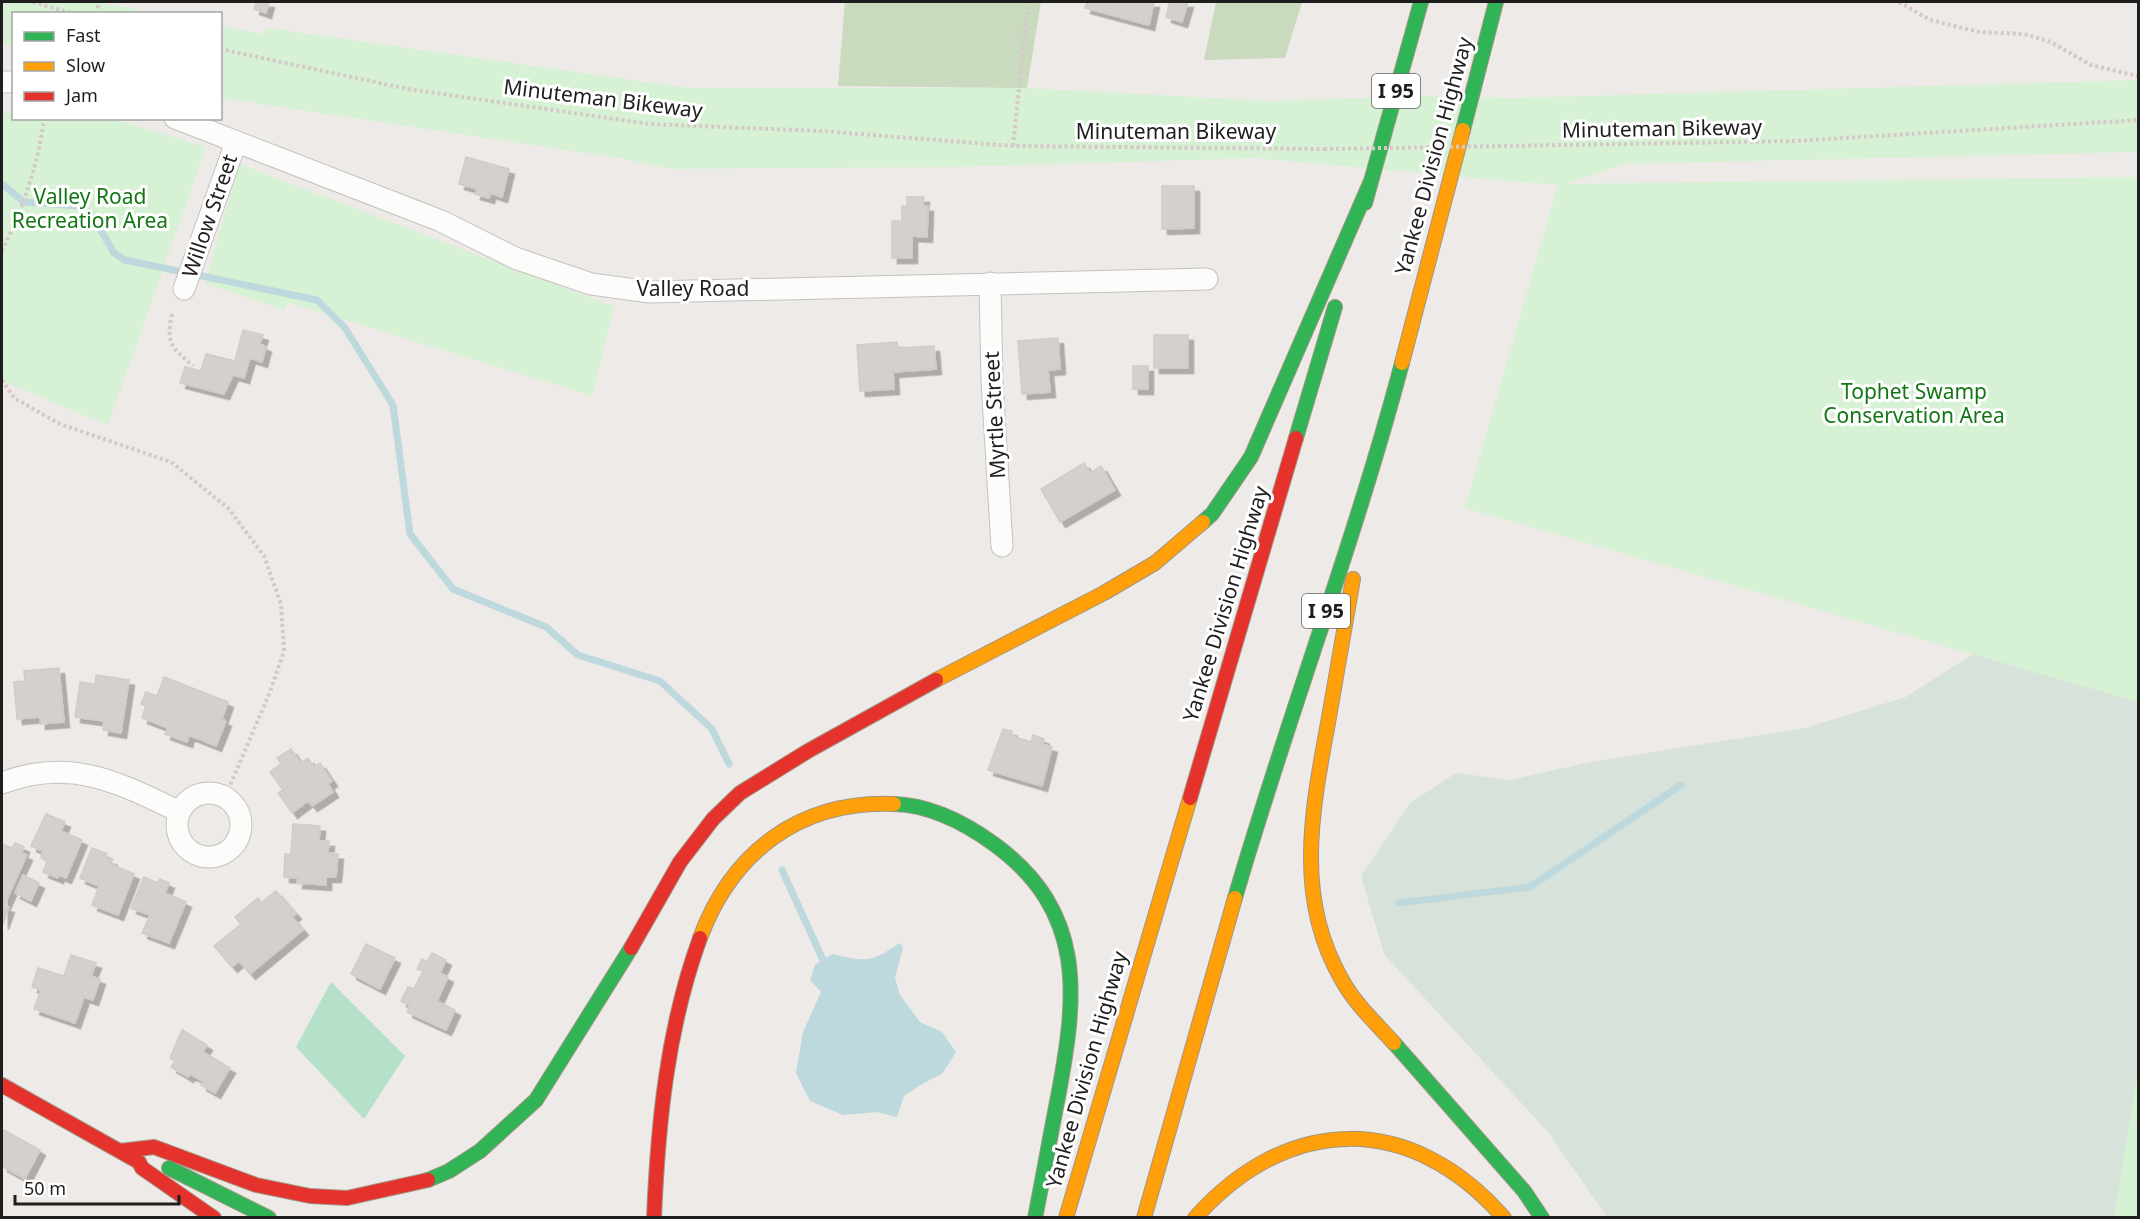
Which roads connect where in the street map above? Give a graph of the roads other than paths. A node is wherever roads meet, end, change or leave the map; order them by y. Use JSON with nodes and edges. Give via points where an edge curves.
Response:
{"nodes":[{"id":1,"x":1421,"y":2,"type":"edge"},
{"id":2,"x":1496,"y":2,"type":"edge"},
{"id":3,"x":180,"y":120,"type":"edge"},
{"id":4,"x":236,"y":142,"type":"junction"},
{"id":5,"x":1371,"y":181,"type":"junction"},
{"id":6,"x":1207,"y":279,"type":"dead end"},
{"id":7,"x":990,"y":283,"type":"junction"},
{"id":8,"x":184,"y":289,"type":"dead end"},
{"id":9,"x":1369,"y":480,"type":"junction"},
{"id":10,"x":1002,"y":546,"type":"dead end"},
{"id":11,"x":2,"y":783,"type":"edge"},
{"id":12,"x":180,"y":812,"type":"junction"},
{"id":13,"x":2,"y":1085,"type":"edge"},
{"id":14,"x":120,"y":1151,"type":"junction"},
{"id":15,"x":139,"y":1162,"type":"junction"},
{"id":16,"x":214,"y":1218,"type":"edge"},
{"id":17,"x":269,"y":1218,"type":"edge"},
{"id":18,"x":654,"y":1218,"type":"edge"},
{"id":19,"x":1035,"y":1218,"type":"edge"},
{"id":20,"x":1066,"y":1218,"type":"edge"},
{"id":21,"x":1144,"y":1218,"type":"edge"},
{"id":22,"x":1195,"y":1218,"type":"edge"},
{"id":23,"x":1504,"y":1218,"type":"edge"},
{"id":24,"x":1542,"y":1218,"type":"edge"}],
"edges":[{"from":1,"to":5,"type":"main road","name":"Yankee Division Highway","number":"I 95"},
{"from":2,"to":9,"type":"main road","name":"Yankee Division Highway","number":"I 95"},
{"from":3,"to":4,"type":"street","name":"Valley Road"},
{"from":4,"to":7,"type":"street","name":"Valley Road","via":[[441,221],[515,258],[591,284],[650,292]]},
{"from":4,"to":8,"type":"street","name":"Willow Street"},
{"from":5,"to":14,"type":"main road","via":[[1251,457],[1212,514],[1155,563],[808,750],[740,793],[712,819],[680,862],[639,936],[536,1100],[480,1151],[423,1182],[347,1198],[310,1196],[256,1185],[154,1146]]},
{"from":5,"to":20,"type":"main road","name":"Yankee Division Highway","number":"I 95"},
{"from":6,"to":7,"type":"street","name":"Valley Road"},
{"from":7,"to":10,"type":"street","name":"Myrtle Street"},
{"from":9,"to":21,"type":"main road","name":"Yankee Division Highway","number":"I 95","via":[[1256,826]]},
{"from":9,"to":24,"type":"main road","via":[[1313,806],[1310,871],[1316,912],[1330,955],[1353,997],[1524,1191]]},
{"from":11,"to":12,"type":"street","via":[[42,772],[85,773],[124,785]]},
{"from":12,"to":12,"type":"street","via":[[178,833],[189,851],[202,857],[223,855],[234,846],[242,826],[239,812],[225,797],[203,794],[189,800]]},
{"from":13,"to":14,"type":"main road"},
{"from":14,"to":15,"type":"main road"},
{"from":15,"to":16,"type":"main road","via":[[150,1174]]},
{"from":15,"to":17,"type":"main road","via":[[181,1173]]},
{"from":18,"to":19,"type":"main road","via":[[656,1146],[672,1037],[709,915],[729,879],[783,827],[841,806],[897,802],[946,815],[995,842],[1021,867],[1051,906],[1068,950],[1074,1009]]},
{"from":22,"to":23,"type":"main road","via":[[1225,1186],[1259,1162],[1310,1143],[1344,1138],[1386,1142],[1434,1159],[1473,1184]]}]}
